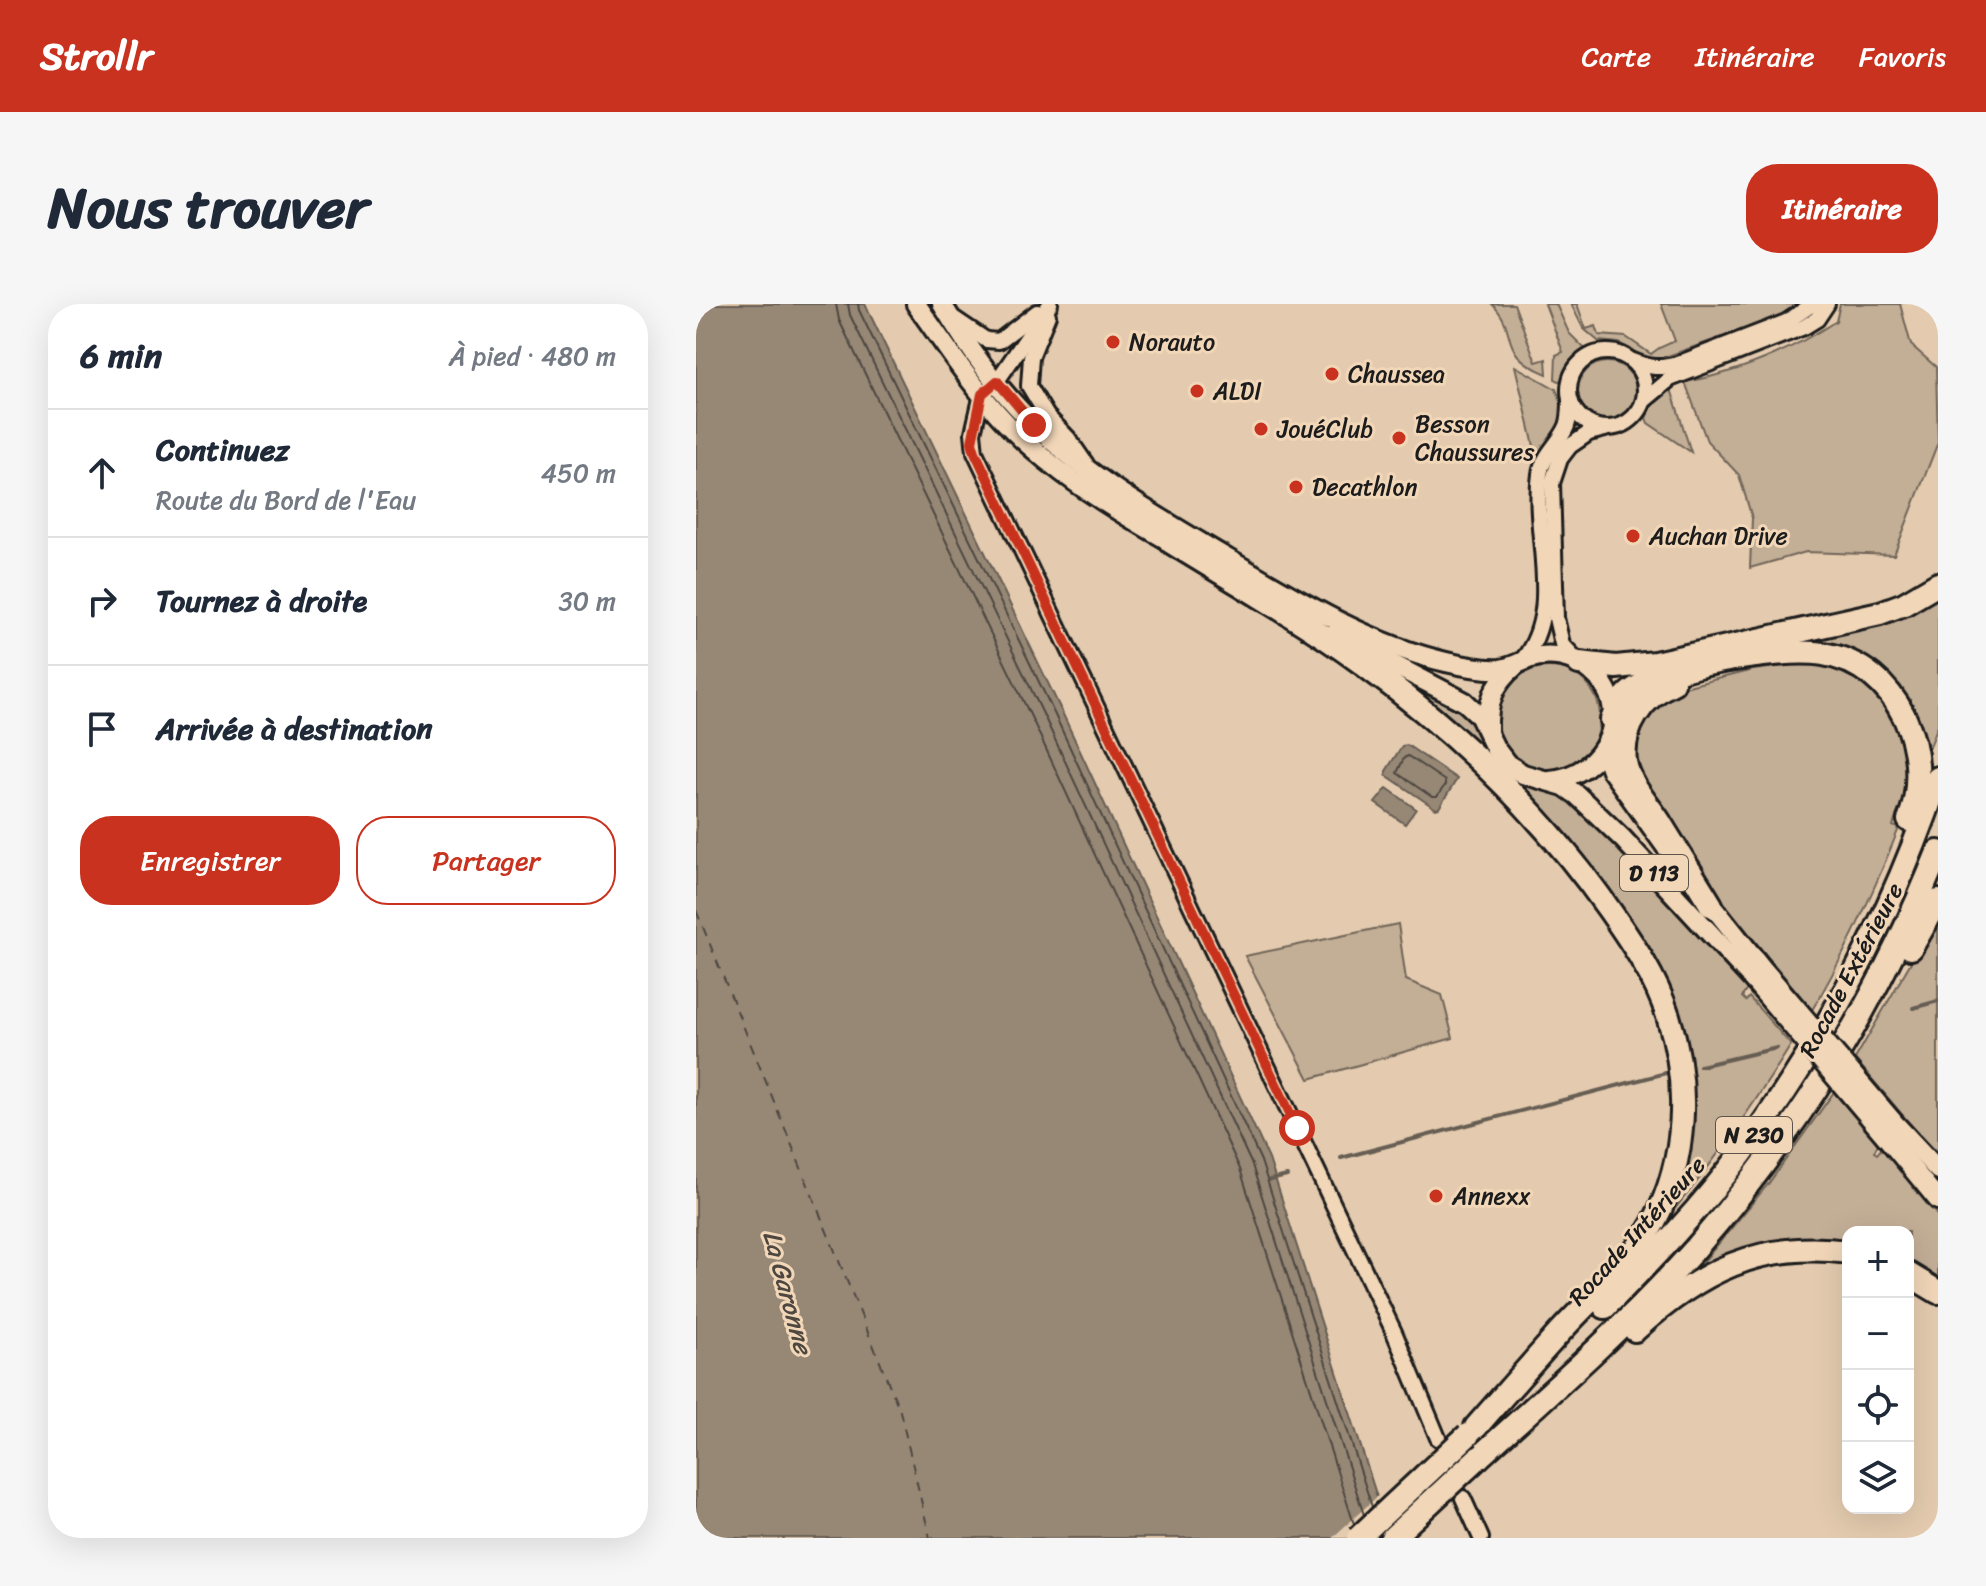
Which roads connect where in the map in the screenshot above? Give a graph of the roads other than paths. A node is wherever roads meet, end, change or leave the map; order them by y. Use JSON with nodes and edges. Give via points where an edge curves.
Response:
{"nodes":[{"id":1,"x":916,"y":304,"type":"edge"},
{"id":2,"x":1050,"y":304,"type":"edge"},
{"id":3,"x":1813,"y":304,"type":"edge"},
{"id":4,"x":1827,"y":304,"type":"edge"},
{"id":5,"x":945,"y":309,"type":"edge"},
{"id":6,"x":1633,"y":361,"type":"junction"},
{"id":7,"x":989,"y":388,"type":"junction"},
{"id":8,"x":1645,"y":400,"type":"junction"},
{"id":9,"x":1570,"y":401,"type":"junction"},
{"id":10,"x":1605,"y":429,"type":"junction"},
{"id":11,"x":1091,"y":471,"type":"junction"},
{"id":12,"x":1171,"y":542,"type":"junction"},
{"id":13,"x":1938,"y":584,"type":"edge"},
{"id":14,"x":1779,"y":654,"type":"junction"},
{"id":15,"x":1579,"y":663,"type":"junction"},
{"id":16,"x":1518,"y":664,"type":"junction"},
{"id":17,"x":1488,"y":730,"type":"junction"},
{"id":18,"x":1610,"y":731,"type":"junction"},
{"id":19,"x":1938,"y":778,"type":"edge"},
{"id":20,"x":1542,"y":780,"type":"junction"},
{"id":21,"x":1938,"y":852,"type":"edge"},
{"id":22,"x":1938,"y":901,"type":"edge"},
{"id":23,"x":1711,"y":905,"type":"junction"},
{"id":24,"x":1758,"y":975,"type":"junction"},
{"id":25,"x":1832,"y":1014,"type":"junction"},
{"id":26,"x":1848,"y":1042,"type":"junction"},
{"id":27,"x":1892,"y":1131,"type":"junction"},
{"id":28,"x":1938,"y":1170,"type":"edge"},
{"id":29,"x":1938,"y":1200,"type":"edge"},
{"id":30,"x":1842,"y":1252,"type":"edge"},
{"id":31,"x":1914,"y":1278,"type":"edge"},
{"id":32,"x":1938,"y":1292,"type":"edge"},
{"id":33,"x":1472,"y":1431,"type":"junction"},
{"id":34,"x":1438,"y":1438,"type":"dead end"},
{"id":35,"x":1483,"y":1454,"type":"junction"},
{"id":36,"x":1463,"y":1498,"type":"dead end"},
{"id":37,"x":1358,"y":1538,"type":"edge"},
{"id":38,"x":1392,"y":1538,"type":"edge"},
{"id":39,"x":1481,"y":1538,"type":"edge"}],
"edges":[{"from":1,"to":7,"type":"main road"},
{"from":2,"to":5,"type":"street","via":[[999,341],[986,340]]},
{"from":2,"to":7,"type":"street"},
{"from":2,"to":11,"type":"street","via":[[1031,357],[1029,386]]},
{"from":3,"to":6,"type":"street","via":[[1786,322],[1677,364],[1648,368]]},
{"from":4,"to":8,"type":"street","via":[[1804,327],[1670,379]]},
{"from":5,"to":7,"type":"main road"},
{"from":6,"to":8,"type":"street","via":[[1644,379]]},
{"from":6,"to":9,"type":"street","via":[[1609,352],[1587,358],[1572,375]]},
{"from":7,"to":11,"type":"main road"},
{"from":7,"to":12,"type":"main road","via":[[998,414],[1049,460]]},
{"from":7,"to":34,"type":"street","via":[[972,442],[975,452],[1394,1332]]},
{"from":8,"to":10,"type":"street","via":[[1630,421]]},
{"from":9,"to":10,"type":"street","via":[[1582,419]]},
{"from":9,"to":16,"type":"street","via":[[1568,424],[1541,471],[1543,601],[1537,635]]},
{"from":10,"to":15,"type":"street","via":[[1570,446],[1552,483],[1556,618],[1562,644]]},
{"from":11,"to":16,"type":"main road","via":[[1175,528],[1373,637],[1449,663],[1498,669]]},
{"from":12,"to":17,"type":"main road","via":[[1455,695]]},
{"from":12,"to":33,"type":"highway","via":[[1362,664],[1493,776],[1585,876],[1651,974],[1668,1015],[1683,1090],[1681,1125],[1677,1160],[1653,1223],[1603,1288]]},
{"from":13,"to":15,"type":"highway","via":[[1880,613],[1655,663]]},
{"from":14,"to":18,"type":"highway","via":[[1657,677],[1618,705]]},
{"from":14,"to":23,"type":"highway","via":[[1661,688],[1640,708],[1627,733],[1630,776]]},
{"from":14,"to":25,"type":"highway","via":[[1824,654],[1864,671],[1897,703],[1919,762],[1913,808]]},
{"from":15,"to":16,"type":"main road","via":[[1548,655]]},
{"from":15,"to":18,"type":"main road","via":[[1604,686]]},
{"from":16,"to":17,"type":"main road","via":[[1492,692]]},
{"from":17,"to":20,"type":"main road","via":[[1507,764]]},
{"from":18,"to":20,"type":"main road","via":[[1597,759],[1581,772]]},
{"from":18,"to":23,"type":"main road","number":"D 113","via":[[1607,759],[1628,797]]},
{"from":19,"to":25,"type":"highway","name":"Rocade Intérieure","number":"N 230","via":[[1882,922]]},
{"from":20,"to":24,"type":"main road","number":"D 113","via":[[1564,786],[1600,817]]},
{"from":21,"to":26,"type":"highway","name":"Rocade Extérieure","number":"N 230"},
{"from":22,"to":26,"type":"highway","via":[[1895,979]]},
{"from":23,"to":24,"type":"main road","number":"D 113"},
{"from":24,"to":27,"type":"main road","number":"D 113","bridge":true},
{"from":25,"to":33,"type":"highway","name":"Rocade Intérieure","number":"N 230","via":[[1741,1154],[1675,1234]]},
{"from":26,"to":35,"type":"highway","name":"Rocade Extérieure","number":"N 230","via":[[1763,1165],[1695,1248]]},
{"from":27,"to":28,"type":"main road","number":"D 113"},
{"from":27,"to":29,"type":"main road","number":"D 113"},
{"from":30,"to":35,"type":"highway","via":[[1769,1253],[1715,1271],[1673,1297]]},
{"from":31,"to":32,"type":"highway"},
{"from":33,"to":37,"type":"highway","number":"N 230","bridge":true},
{"from":35,"to":38,"type":"highway","number":"N 230","bridge":true},
{"from":36,"to":39,"type":"street"}]}
